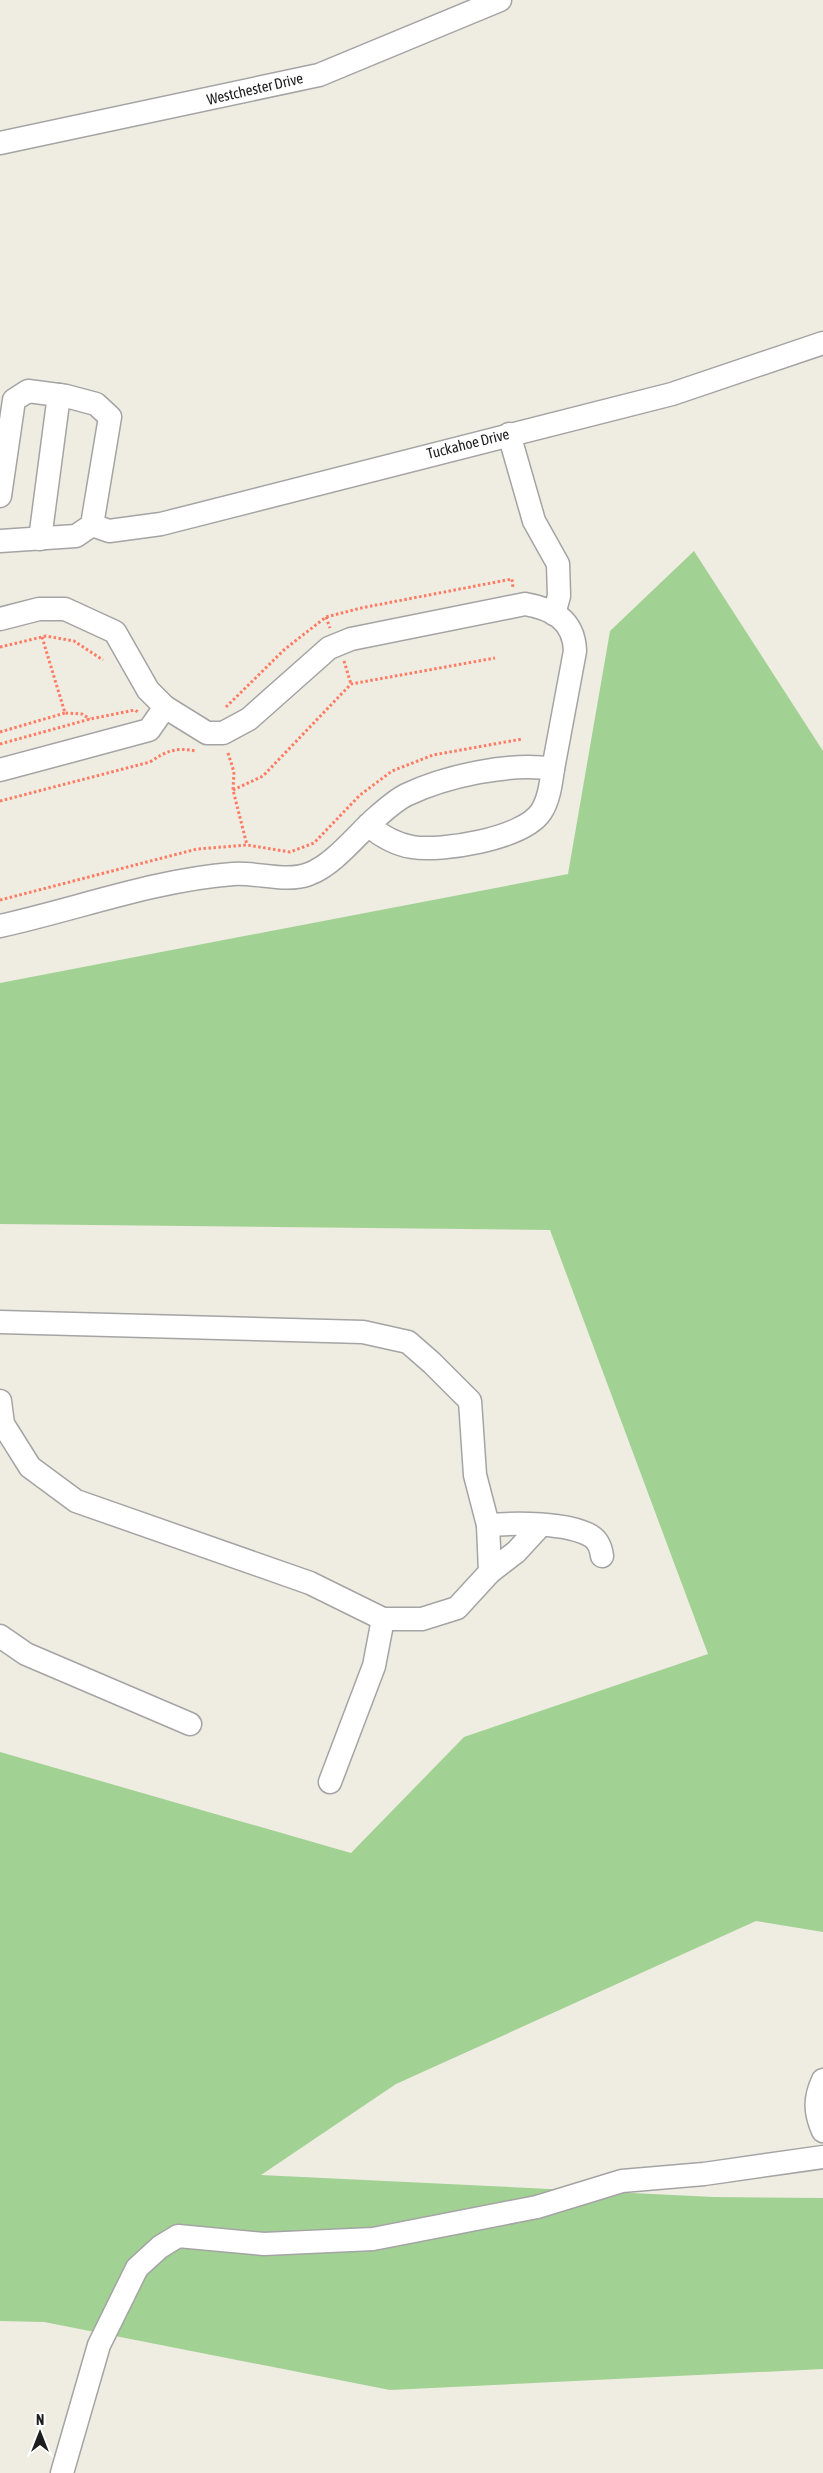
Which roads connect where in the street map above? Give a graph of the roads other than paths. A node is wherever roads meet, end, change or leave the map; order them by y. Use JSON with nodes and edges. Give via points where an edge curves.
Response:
{"nodes":[{"id":1,"x":500,"y":0,"type":"edge"},
{"id":2,"x":0,"y":144,"type":"edge"},
{"id":3,"x":823,"y":343,"type":"edge"},
{"id":4,"x":59,"y":395,"type":"junction"},
{"id":5,"x":509,"y":434,"type":"junction"},
{"id":6,"x":0,"y":496,"type":"edge"},
{"id":7,"x":100,"y":528,"type":"junction"},
{"id":8,"x":40,"y":539,"type":"junction"},
{"id":9,"x":0,"y":541,"type":"edge"},
{"id":10,"x":554,"y":614,"type":"junction"},
{"id":11,"x":0,"y":619,"type":"edge"},
{"id":12,"x":165,"y":707,"type":"junction"},
{"id":13,"x":553,"y":769,"type":"junction"},
{"id":14,"x":0,"y":770,"type":"edge"},
{"id":15,"x":368,"y":825,"type":"junction"},
{"id":16,"x":0,"y":926,"type":"edge"},
{"id":17,"x":0,"y":1322,"type":"edge"},
{"id":18,"x":0,"y":1401,"type":"edge"},
{"id":19,"x":488,"y":1525,"type":"junction"},
{"id":20,"x":540,"y":1526,"type":"junction"},
{"id":21,"x":602,"y":1556,"type":"dead end"},
{"id":22,"x":490,"y":1572,"type":"junction"},
{"id":23,"x":382,"y":1619,"type":"junction"},
{"id":24,"x":0,"y":1636,"type":"edge"},
{"id":25,"x":190,"y":1724,"type":"dead end"},
{"id":26,"x":330,"y":1782,"type":"dead end"},
{"id":27,"x":823,"y":2080,"type":"edge"},
{"id":28,"x":823,"y":2131,"type":"edge"},
{"id":29,"x":823,"y":2157,"type":"edge"},
{"id":30,"x":62,"y":2473,"type":"edge"}],
"edges":[{"from":1,"to":2,"type":"street","name":"Westchester Drive","via":[[319,75]]},
{"from":3,"to":5,"type":"street","name":"Tuckahoe Drive","via":[[672,394]]},
{"from":4,"to":6,"type":"street","via":[[28,391],[14,400]]},
{"from":4,"to":7,"type":"street","via":[[96,404],[110,417]]},
{"from":4,"to":8,"type":"street"},
{"from":5,"to":7,"type":"street","name":"Tuckahoe Drive","via":[[161,524]]},
{"from":5,"to":10,"type":"street","via":[[534,521],[558,564],[560,596]]},
{"from":7,"to":8,"type":"street","name":"Tuckahoe Drive","via":[[76,536]]},
{"from":8,"to":9,"type":"street","name":"Tuckahoe Drive"},
{"from":10,"to":12,"type":"street","via":[[547,608],[525,604],[351,639],[329,648],[249,719],[223,733],[206,733]]},
{"from":10,"to":13,"type":"street","via":[[574,637],[575,651]]},
{"from":11,"to":12,"type":"street","via":[[39,609],[65,609],[115,632],[148,690]]},
{"from":12,"to":14,"type":"street","via":[[149,730]]},
{"from":13,"to":15,"type":"street","via":[[532,765],[439,782],[404,796]]},
{"from":13,"to":15,"type":"street","via":[[549,795],[540,813],[528,825],[486,841],[437,848],[411,847],[384,838]]},
{"from":15,"to":16,"type":"street","via":[[324,866],[308,875],[234,874],[173,884]]},
{"from":17,"to":19,"type":"street","via":[[363,1332],[408,1342],[470,1401],[475,1476]]},
{"from":18,"to":23,"type":"street","via":[[3,1424],[30,1467],[76,1501],[310,1583]]},
{"from":19,"to":20,"type":"street"},
{"from":19,"to":22,"type":"street"},
{"from":20,"to":21,"type":"street","via":[[578,1531],[593,1537],[601,1547]]},
{"from":20,"to":22,"type":"street","via":[[516,1552]]},
{"from":22,"to":23,"type":"street","via":[[457,1608],[422,1619]]},
{"from":23,"to":26,"type":"street","via":[[374,1666]]},
{"from":24,"to":25,"type":"street","via":[[26,1654]]},
{"from":27,"to":28,"type":"street","via":[[815,2102]]},
{"from":29,"to":30,"type":"street","via":[[704,2174],[622,2181],[537,2207],[373,2239],[264,2244],[178,2236],[137,2268],[104,2336]]}]}
